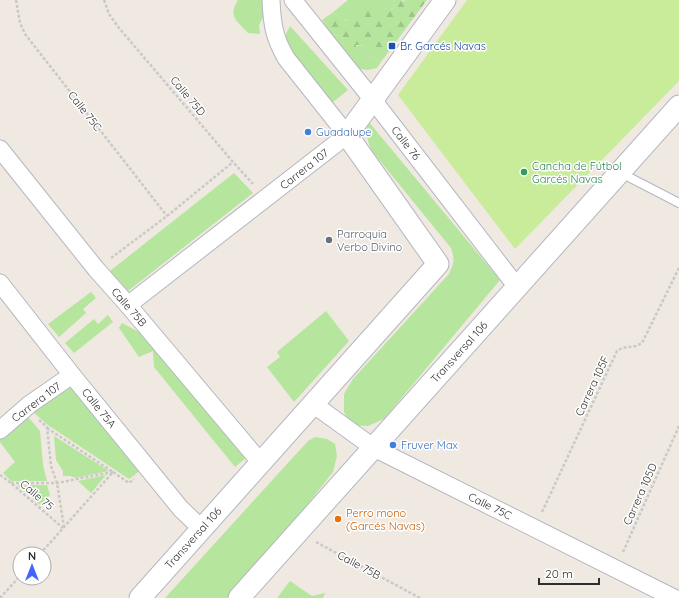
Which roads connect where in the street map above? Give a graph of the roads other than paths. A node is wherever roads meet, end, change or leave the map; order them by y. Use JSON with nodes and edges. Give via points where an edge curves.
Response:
{"nodes":[{"id":1,"x":271,"y":0,"type":"edge"},
{"id":2,"x":293,"y":0,"type":"edge"},
{"id":3,"x":445,"y":0,"type":"edge"},
{"id":4,"x":372,"y":100,"type":"junction"},
{"id":5,"x":679,"y":106,"type":"edge"},
{"id":6,"x":347,"y":135,"type":"junction"},
{"id":7,"x":0,"y":149,"type":"edge"},
{"id":8,"x":619,"y":172,"type":"junction"},
{"id":9,"x":679,"y":203,"type":"edge"},
{"id":10,"x":0,"y":283,"type":"edge"},
{"id":11,"x":517,"y":287,"type":"junction"},
{"id":12,"x":128,"y":305,"type":"junction"},
{"id":13,"x":72,"y":375,"type":"junction"},
{"id":14,"x":313,"y":404,"type":"junction"},
{"id":15,"x":0,"y":430,"type":"edge"},
{"id":16,"x":374,"y":448,"type":"junction"},
{"id":17,"x":261,"y":463,"type":"junction"},
{"id":18,"x":202,"y":528,"type":"junction"},
{"id":19,"x":140,"y":598,"type":"edge"},
{"id":20,"x":239,"y":598,"type":"edge"},
{"id":21,"x":674,"y":598,"type":"edge"}],
"edges":[{"from":1,"to":6,"type":"street","via":[[275,35],[286,58]]},
{"from":2,"to":4,"type":"street","name":"Calle 76"},
{"from":3,"to":4,"type":"street","name":"Carrera 107"},
{"from":4,"to":6,"type":"street","name":"Carrera 107"},
{"from":4,"to":11,"type":"street","name":"Calle 76"},
{"from":5,"to":8,"type":"street","name":"Transversal 106"},
{"from":6,"to":12,"type":"street","name":"Carrera 107"},
{"from":6,"to":14,"type":"street","name":"Transversal 106","via":[[438,264]]},
{"from":7,"to":12,"type":"street","name":"Calle 75B"},
{"from":8,"to":9,"type":"lane"},
{"from":8,"to":11,"type":"street","name":"Transversal 106"},
{"from":10,"to":13,"type":"street","name":"Calle 75A"},
{"from":11,"to":16,"type":"street","name":"Transversal 106"},
{"from":12,"to":17,"type":"street","name":"Calle 75B"},
{"from":13,"to":15,"type":"street","name":"Carrera 107"},
{"from":13,"to":18,"type":"street","name":"Calle 75A","via":[[181,509]]},
{"from":14,"to":16,"type":"street","name":"Calle 75C"},
{"from":14,"to":17,"type":"street","name":"Transversal 106"},
{"from":16,"to":20,"type":"street","name":"Transversal 106"},
{"from":16,"to":21,"type":"street","name":"Calle 75C"},
{"from":17,"to":18,"type":"street","name":"Transversal 106"},
{"from":18,"to":19,"type":"street","name":"Transversal 106"}]}
